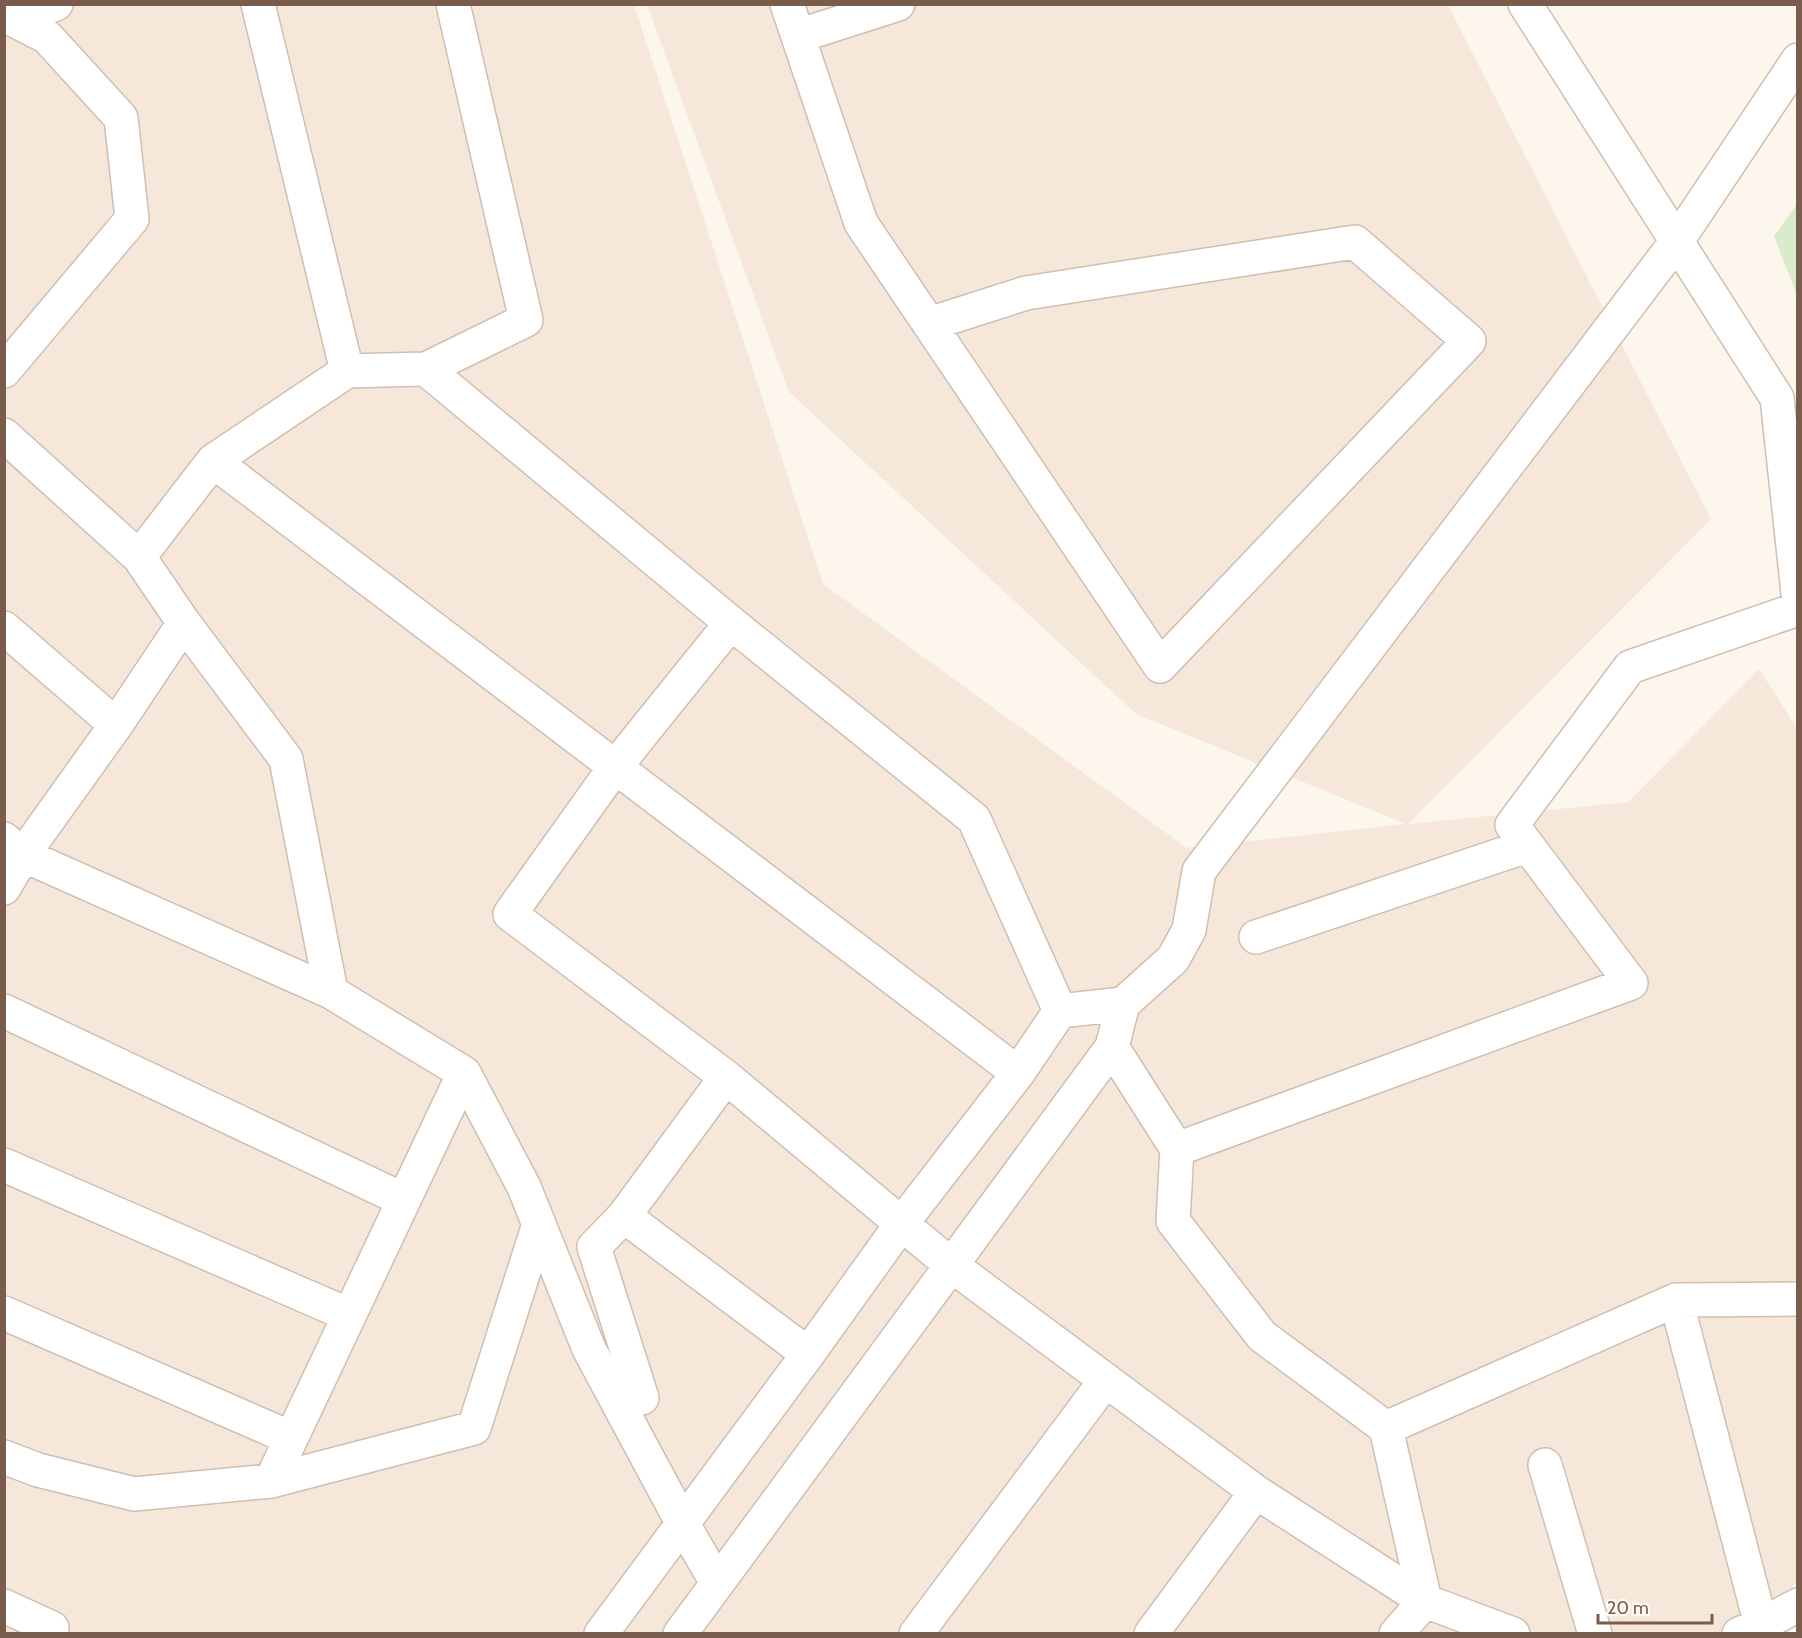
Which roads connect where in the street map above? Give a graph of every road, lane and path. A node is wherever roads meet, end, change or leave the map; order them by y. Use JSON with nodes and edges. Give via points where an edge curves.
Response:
{"nodes":[{"id":1,"x":56,"y":4,"type":"edge"},
{"id":2,"x":258,"y":4,"type":"edge"},
{"id":3,"x":453,"y":4,"type":"edge"},
{"id":4,"x":787,"y":4,"type":"edge"},
{"id":5,"x":898,"y":4,"type":"edge"},
{"id":6,"x":1525,"y":4,"type":"edge"},
{"id":7,"x":9,"y":18,"type":"edge"},
{"id":8,"x":798,"y":36,"type":"junction"},
{"id":9,"x":1797,"y":60,"type":"edge"},
{"id":10,"x":1677,"y":241,"type":"junction"},
{"id":11,"x":929,"y":324,"type":"junction"},
{"id":12,"x":426,"y":369,"type":"junction"},
{"id":13,"x":4,"y":371,"type":"edge"},
{"id":14,"x":347,"y":371,"type":"junction"},
{"id":15,"x":4,"y":435,"type":"edge"},
{"id":16,"x":213,"y":461,"type":"junction"},
{"id":17,"x":139,"y":557,"type":"junction"},
{"id":18,"x":1797,"y":592,"type":"edge"},
{"id":19,"x":1797,"y":609,"type":"edge"},
{"id":20,"x":184,"y":623,"type":"junction"},
{"id":21,"x":730,"y":623,"type":"junction"},
{"id":22,"x":4,"y":628,"type":"edge"},
{"id":23,"x":116,"y":725,"type":"junction"},
{"id":24,"x":615,"y":767,"type":"junction"},
{"id":25,"x":1527,"y":846,"type":"junction"},
{"id":26,"x":14,"y":847,"type":"edge"},
{"id":27,"x":4,"y":888,"type":"edge"},
{"id":28,"x":1256,"y":937,"type":"dead end"},
{"id":29,"x":331,"y":992,"type":"junction"},
{"id":30,"x":1123,"y":1004,"type":"junction"},
{"id":31,"x":4,"y":1011,"type":"edge"},
{"id":32,"x":1060,"y":1011,"type":"junction"},
{"id":33,"x":1112,"y":1047,"type":"junction"},
{"id":34,"x":464,"y":1073,"type":"junction"},
{"id":35,"x":1018,"y":1073,"type":"junction"},
{"id":36,"x":726,"y":1077,"type":"junction"},
{"id":37,"x":1178,"y":1149,"type":"junction"},
{"id":38,"x":4,"y":1165,"type":"edge"},
{"id":39,"x":404,"y":1200,"type":"junction"},
{"id":40,"x":624,"y":1216,"type":"junction"},
{"id":41,"x":902,"y":1223,"type":"junction"},
{"id":42,"x":539,"y":1224,"type":"junction"},
{"id":43,"x":951,"y":1265,"type":"junction"},
{"id":44,"x":1797,"y":1299,"type":"edge"},
{"id":45,"x":1676,"y":1300,"type":"junction"},
{"id":46,"x":4,"y":1313,"type":"edge"},
{"id":47,"x":349,"y":1315,"type":"junction"},
{"id":48,"x":808,"y":1354,"type":"junction"},
{"id":49,"x":1106,"y":1380,"type":"junction"},
{"id":50,"x":642,"y":1398,"type":"dead end"},
{"id":51,"x":1386,"y":1428,"type":"junction"},
{"id":52,"x":291,"y":1438,"type":"junction"},
{"id":53,"x":4,"y":1457,"type":"edge"},
{"id":54,"x":1545,"y":1465,"type":"dead end"},
{"id":55,"x":271,"y":1481,"type":"junction"},
{"id":56,"x":1256,"y":1492,"type":"junction"},
{"id":57,"x":683,"y":1524,"type":"junction"},
{"id":58,"x":717,"y":1583,"type":"junction"},
{"id":59,"x":1425,"y":1601,"type":"junction"},
{"id":60,"x":1797,"y":1605,"type":"edge"},
{"id":61,"x":4,"y":1606,"type":"edge"},
{"id":62,"x":1750,"y":1629,"type":"edge"},
{"id":63,"x":51,"y":1634,"type":"edge"},
{"id":64,"x":601,"y":1634,"type":"edge"},
{"id":65,"x":680,"y":1634,"type":"edge"},
{"id":66,"x":916,"y":1634,"type":"edge"},
{"id":67,"x":1151,"y":1634,"type":"edge"},
{"id":68,"x":1396,"y":1634,"type":"edge"},
{"id":69,"x":1514,"y":1634,"type":"edge"},
{"id":70,"x":1595,"y":1634,"type":"edge"}],
"edges":[{"from":1,"to":7,"type":"street"},
{"from":2,"to":14,"type":"street"},
{"from":3,"to":12,"type":"street","via":[[526,320]]},
{"from":4,"to":8,"type":"street"},
{"from":5,"to":8,"type":"street"},
{"from":6,"to":10,"type":"street"},
{"from":7,"to":13,"type":"street","via":[[47,37],[121,118],[132,219]]},
{"from":8,"to":11,"type":"street","via":[[861,223]]},
{"from":9,"to":10,"type":"street"},
{"from":10,"to":18,"type":"street","via":[[1778,398]]},
{"from":10,"to":30,"type":"street","via":[[1199,871],[1189,930],[1173,959]]},
{"from":11,"to":11,"type":"street","via":[[1160,666],[1469,341],[1355,242],[1026,293]]},
{"from":12,"to":14,"type":"street"},
{"from":12,"to":21,"type":"street"},
{"from":14,"to":16,"type":"street"},
{"from":15,"to":17,"type":"street"},
{"from":16,"to":17,"type":"street"},
{"from":16,"to":24,"type":"street"},
{"from":17,"to":20,"type":"street"},
{"from":19,"to":25,"type":"street","via":[[1630,667],[1512,825]]},
{"from":20,"to":23,"type":"street"},
{"from":20,"to":29,"type":"street","via":[[286,759]]},
{"from":21,"to":24,"type":"street"},
{"from":21,"to":32,"type":"street","via":[[974,819]]},
{"from":22,"to":23,"type":"street"},
{"from":23,"to":26,"type":"street"},
{"from":24,"to":35,"type":"street"},
{"from":24,"to":36,"type":"street","via":[[510,914]]},
{"from":25,"to":28,"type":"street"},
{"from":25,"to":37,"type":"street","via":[[1631,983]]},
{"from":26,"to":27,"type":"street"},
{"from":26,"to":29,"type":"street"},
{"from":29,"to":34,"type":"street"},
{"from":30,"to":32,"type":"street"},
{"from":30,"to":33,"type":"street"},
{"from":31,"to":39,"type":"street"},
{"from":32,"to":35,"type":"street"},
{"from":33,"to":37,"type":"street"},
{"from":33,"to":43,"type":"street"},
{"from":34,"to":39,"type":"street"},
{"from":34,"to":42,"type":"street","via":[[524,1187]]},
{"from":35,"to":41,"type":"street"},
{"from":36,"to":40,"type":"street"},
{"from":36,"to":41,"type":"street"},
{"from":37,"to":51,"type":"street","via":[[1173,1221],[1262,1336]]},
{"from":38,"to":47,"type":"street"},
{"from":39,"to":47,"type":"street"},
{"from":40,"to":48,"type":"street"},
{"from":40,"to":50,"type":"street","via":[[594,1247]]},
{"from":41,"to":43,"type":"street"},
{"from":41,"to":48,"type":"street"},
{"from":42,"to":55,"type":"street","via":[[474,1428]]},
{"from":42,"to":57,"type":"street","via":[[589,1349]]},
{"from":43,"to":49,"type":"street"},
{"from":43,"to":58,"type":"street"},
{"from":44,"to":45,"type":"street"},
{"from":45,"to":51,"type":"street"},
{"from":45,"to":62,"type":"street"},
{"from":46,"to":52,"type":"street"},
{"from":47,"to":52,"type":"street"},
{"from":48,"to":57,"type":"street"},
{"from":49,"to":56,"type":"street"},
{"from":49,"to":66,"type":"street"},
{"from":51,"to":59,"type":"street"},
{"from":52,"to":55,"type":"street"},
{"from":53,"to":55,"type":"street","via":[[38,1470],[134,1494]]},
{"from":54,"to":70,"type":"street"},
{"from":56,"to":59,"type":"street"},
{"from":56,"to":67,"type":"street"},
{"from":57,"to":58,"type":"street"},
{"from":57,"to":64,"type":"street"},
{"from":58,"to":65,"type":"street"},
{"from":59,"to":68,"type":"street"},
{"from":59,"to":69,"type":"street"},
{"from":60,"to":62,"type":"street"},
{"from":61,"to":63,"type":"street","via":[[52,1628]]}]}
